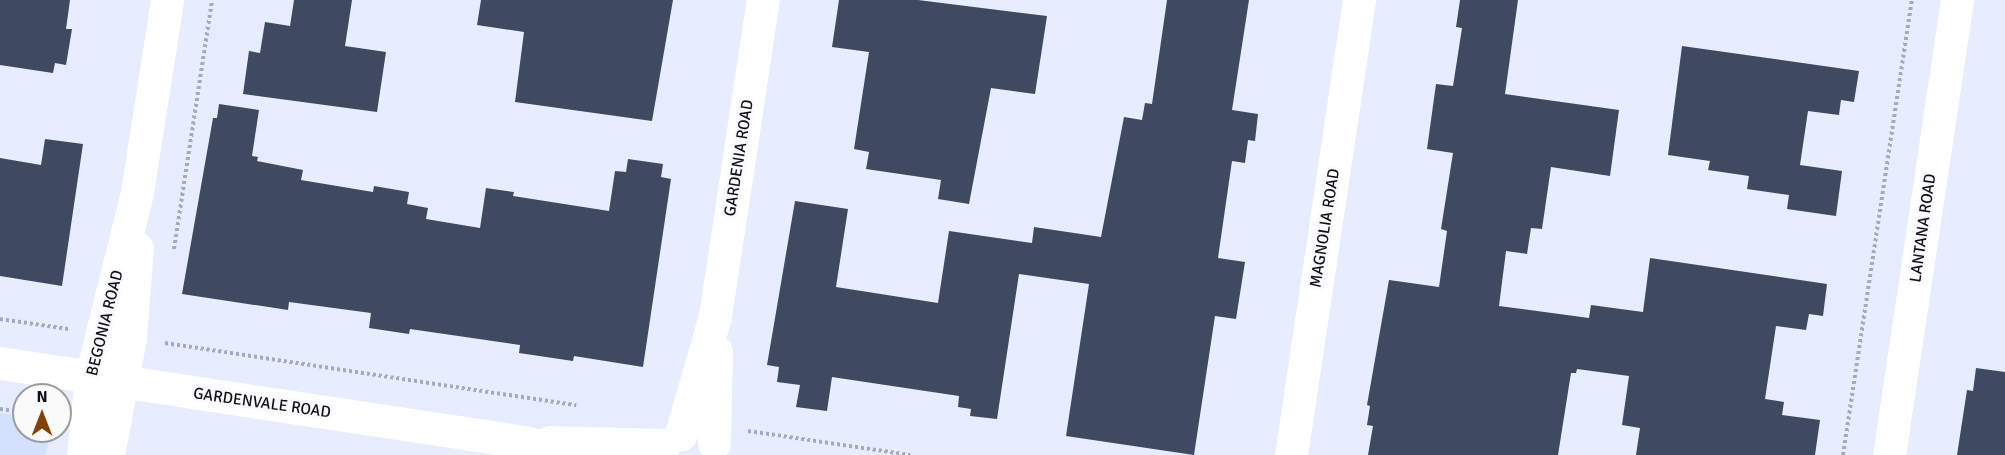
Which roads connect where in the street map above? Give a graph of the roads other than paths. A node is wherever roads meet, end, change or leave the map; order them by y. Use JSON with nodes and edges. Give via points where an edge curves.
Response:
{"nodes":[{"id":1,"x":167,"y":0,"type":"edge"},
{"id":2,"x":763,"y":0,"type":"edge"},
{"id":3,"x":1359,"y":0,"type":"edge"},
{"id":4,"x":1957,"y":0,"type":"edge"},
{"id":5,"x":715,"y":316,"type":"junction"},
{"id":6,"x":0,"y":363,"type":"edge"},
{"id":7,"x":123,"y":382,"type":"junction"},
{"id":8,"x":718,"y":438,"type":"edge"},
{"id":9,"x":524,"y":442,"type":"junction"},
{"id":10,"x":668,"y":445,"type":"edge"},
{"id":11,"x":83,"y":455,"type":"edge"},
{"id":12,"x":108,"y":455,"type":"edge"},
{"id":13,"x":576,"y":455,"type":"edge"},
{"id":14,"x":1291,"y":455,"type":"edge"},
{"id":15,"x":1889,"y":455,"type":"edge"}],
"edges":[{"from":1,"to":7,"type":"street","name":"BEGONIA ROAD","via":[[137,192],[136,293]]},
{"from":2,"to":5,"type":"street","name":"GARDENIA ROAD"},
{"from":3,"to":14,"type":"street","name":"MAGNOLIA ROAD"},
{"from":4,"to":15,"type":"street","name":"LANTANA ROAD"},
{"from":5,"to":8,"type":"street","name":"GARDENIA ROAD"},
{"from":5,"to":10,"type":"street","name":"GARDENIA ROAD"},
{"from":6,"to":7,"type":"street","name":"GARDENVALE ROAD"},
{"from":7,"to":9,"type":"street","name":"GARDENVALE ROAD"},
{"from":7,"to":11,"type":"street","name":"BEGONIA ROAD"},
{"from":7,"to":12,"type":"street","name":"BEGONIA ROAD"},
{"from":8,"to":10,"type":"street","name":"GARDENVALE ROAD","via":[[699,434]]},
{"from":9,"to":10,"type":"street","name":"GARDENVALE ROAD"},
{"from":9,"to":13,"type":"street","name":"GARDENVALE ROAD"}]}
